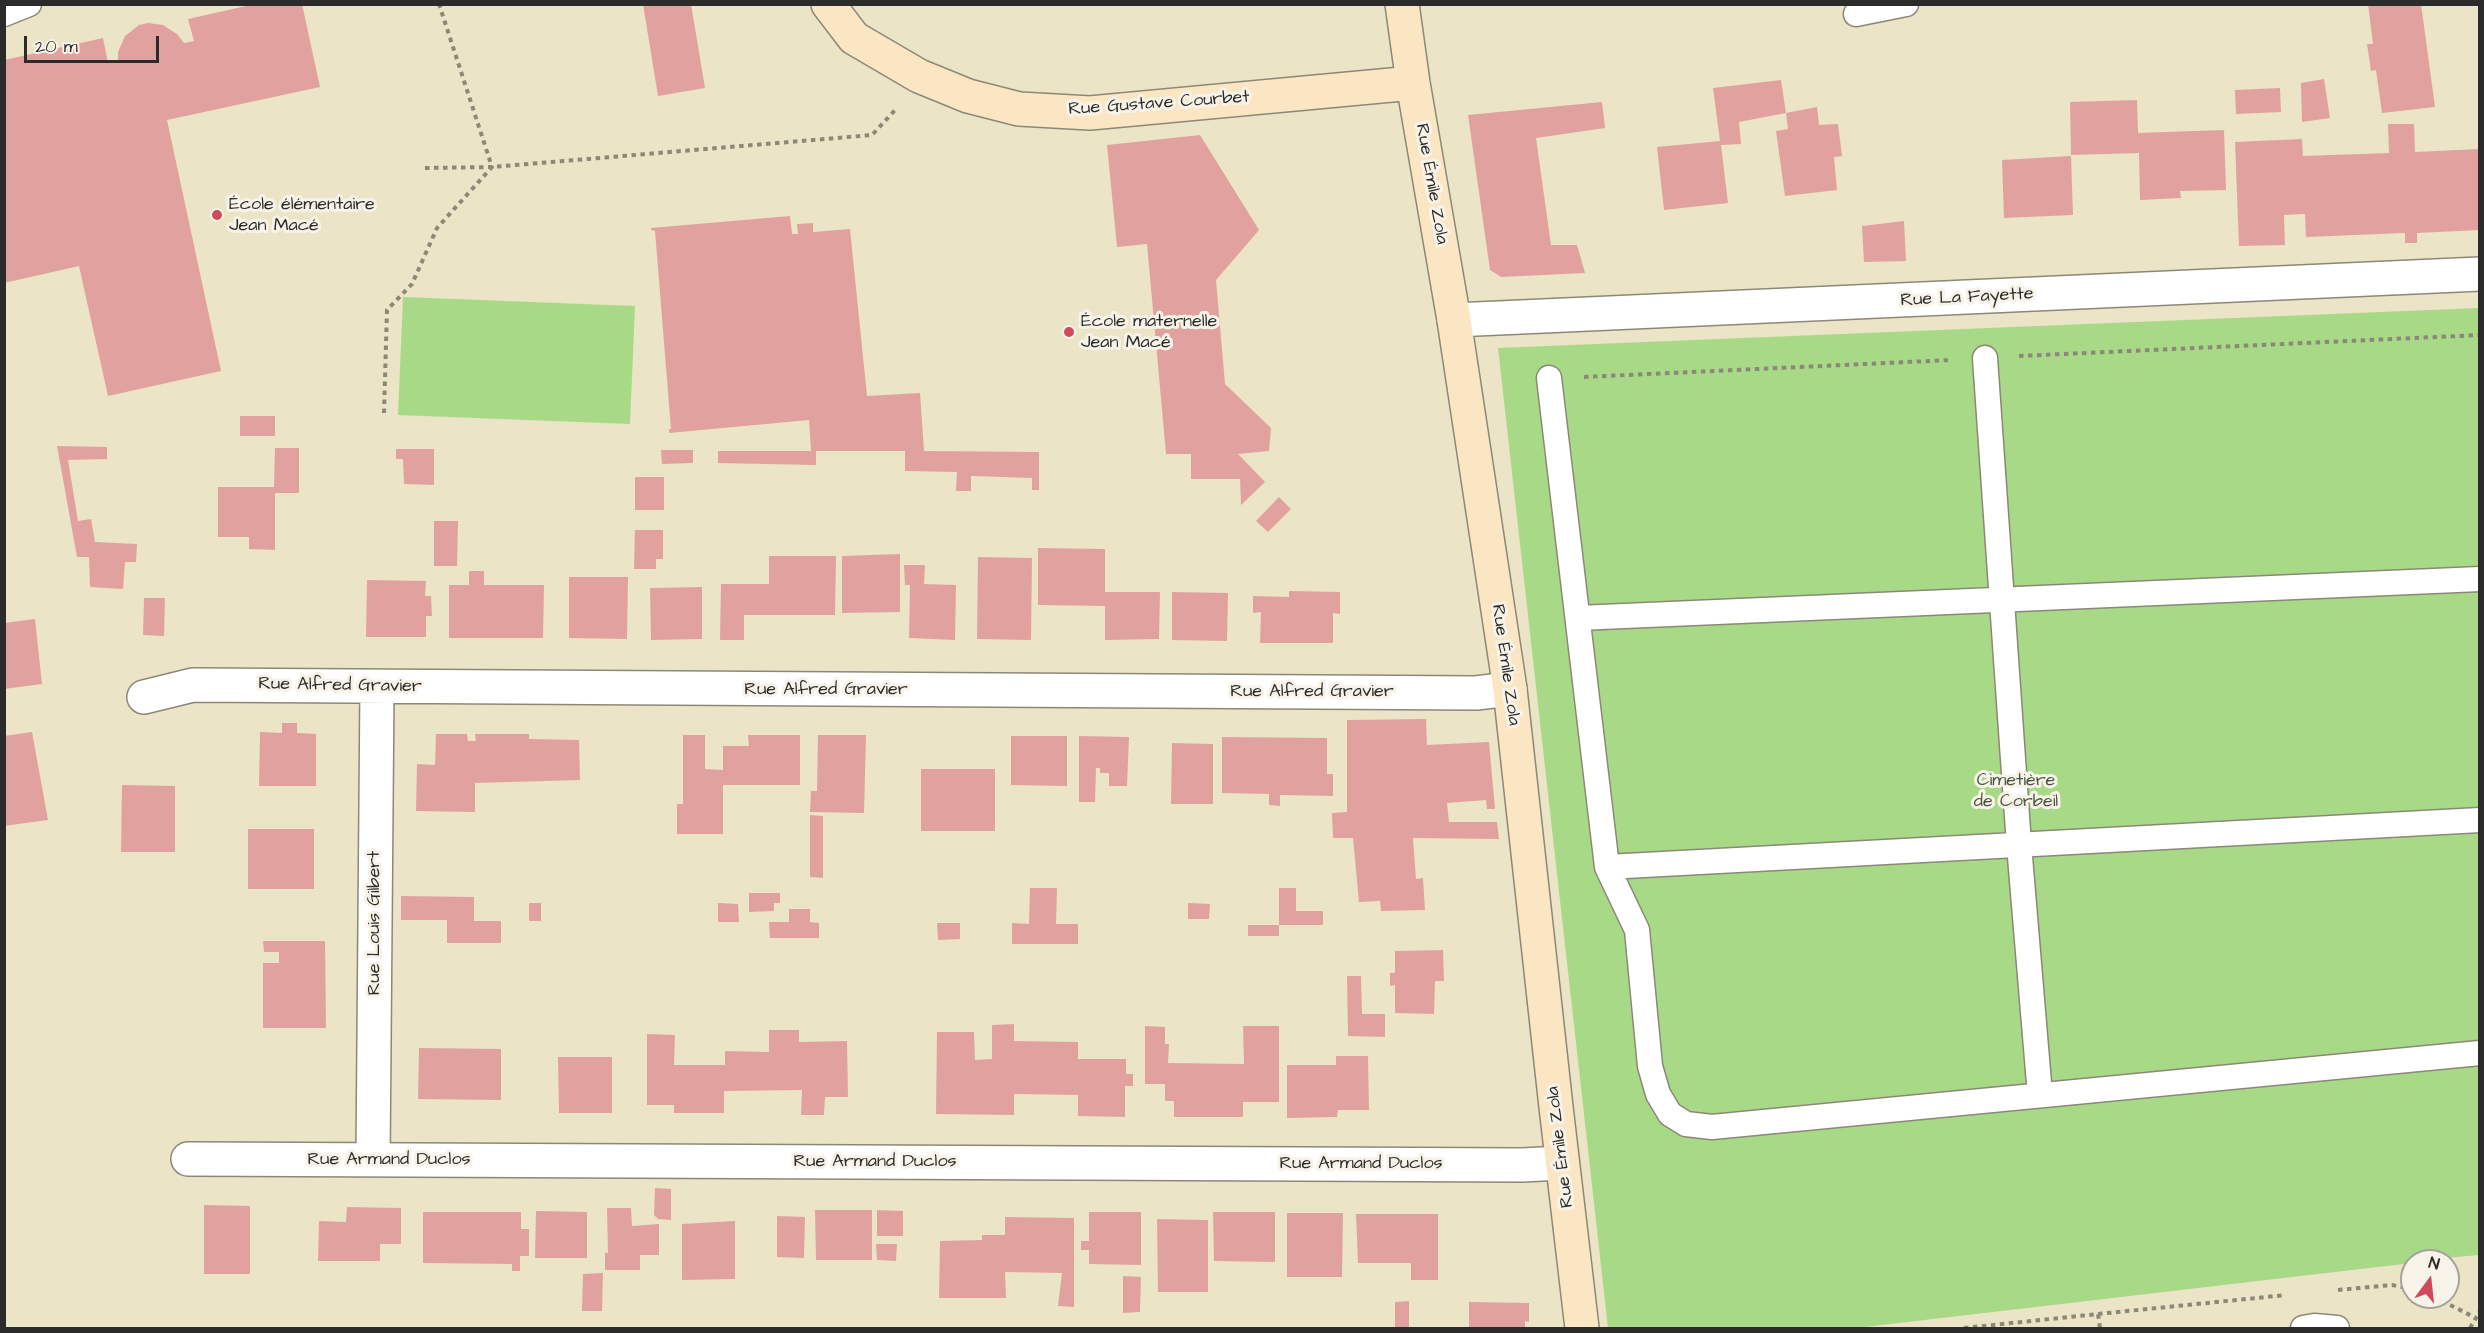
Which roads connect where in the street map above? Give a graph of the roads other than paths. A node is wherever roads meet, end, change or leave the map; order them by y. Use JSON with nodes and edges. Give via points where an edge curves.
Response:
{"nodes":[{"id":1,"x":28,"y":4,"type":"edge"},
{"id":2,"x":828,"y":4,"type":"edge"},
{"id":3,"x":1402,"y":4,"type":"edge"},
{"id":4,"x":1906,"y":4,"type":"edge"},
{"id":5,"x":4,"y":14,"type":"edge"},
{"id":6,"x":1856,"y":14,"type":"dead end"},
{"id":7,"x":1413,"y":83,"type":"junction"},
{"id":8,"x":2480,"y":274,"type":"edge"},
{"id":9,"x":1454,"y":320,"type":"junction"},
{"id":10,"x":1985,"y":358,"type":"dead end"},
{"id":11,"x":1549,"y":378,"type":"dead end"},
{"id":12,"x":2480,"y":579,"type":"edge"},
{"id":13,"x":2002,"y":599,"type":"junction"},
{"id":14,"x":1578,"y":618,"type":"junction"},
{"id":15,"x":377,"y":687,"type":"junction"},
{"id":16,"x":1510,"y":689,"type":"junction"},
{"id":17,"x":144,"y":697,"type":"dead end"},
{"id":18,"x":2480,"y":820,"type":"edge"},
{"id":19,"x":2019,"y":845,"type":"junction"},
{"id":20,"x":1607,"y":867,"type":"junction"},
{"id":21,"x":2480,"y":1053,"type":"edge"},
{"id":22,"x":2040,"y":1095,"type":"junction"},
{"id":23,"x":188,"y":1159,"type":"dead end"},
{"id":24,"x":373,"y":1159,"type":"junction"},
{"id":25,"x":1562,"y":1163,"type":"junction"},
{"id":26,"x":1582,"y":1329,"type":"edge"},
{"id":27,"x":2303,"y":1329,"type":"edge"},
{"id":28,"x":2337,"y":1329,"type":"edge"}],
"edges":[{"from":1,"to":5,"type":"lane"},
{"from":2,"to":7,"type":"street","name":"Rue Gustave Courbet","via":[[854,38],[919,76],[968,96],[1019,109],[1090,113]]},
{"from":3,"to":7,"type":"street","name":"Rue Émile Zola"},
{"from":4,"to":6,"type":"lane"},
{"from":7,"to":9,"type":"street","name":"Rue Émile Zola"},
{"from":8,"to":9,"type":"street","name":"Rue La Fayette"},
{"from":9,"to":16,"type":"street","name":"Rue Émile Zola"},
{"from":10,"to":13,"type":"lane"},
{"from":11,"to":14,"type":"lane"},
{"from":12,"to":13,"type":"lane"},
{"from":13,"to":14,"type":"lane"},
{"from":13,"to":19,"type":"lane"},
{"from":14,"to":20,"type":"lane"},
{"from":15,"to":16,"type":"street","name":"Rue Alfred Gravier","via":[[1476,693]]},
{"from":15,"to":17,"type":"street","name":"Rue Alfred Gravier","via":[[193,685]]},
{"from":15,"to":24,"type":"street","name":"Rue Louis Gilbert"},
{"from":16,"to":25,"type":"street","name":"Rue Émile Zola"},
{"from":18,"to":19,"type":"lane"},
{"from":19,"to":20,"type":"lane"},
{"from":19,"to":22,"type":"lane"},
{"from":20,"to":22,"type":"lane","via":[[1637,930],[1650,1066],[1658,1094],[1670,1114],[1686,1124],[1712,1127]]},
{"from":21,"to":22,"type":"lane"},
{"from":23,"to":24,"type":"street","name":"Rue Armand Duclos"},
{"from":24,"to":25,"type":"street","name":"Rue Armand Duclos"},
{"from":25,"to":26,"type":"street","name":"Rue Émile Zola"},
{"from":27,"to":28,"type":"lane"}]}
